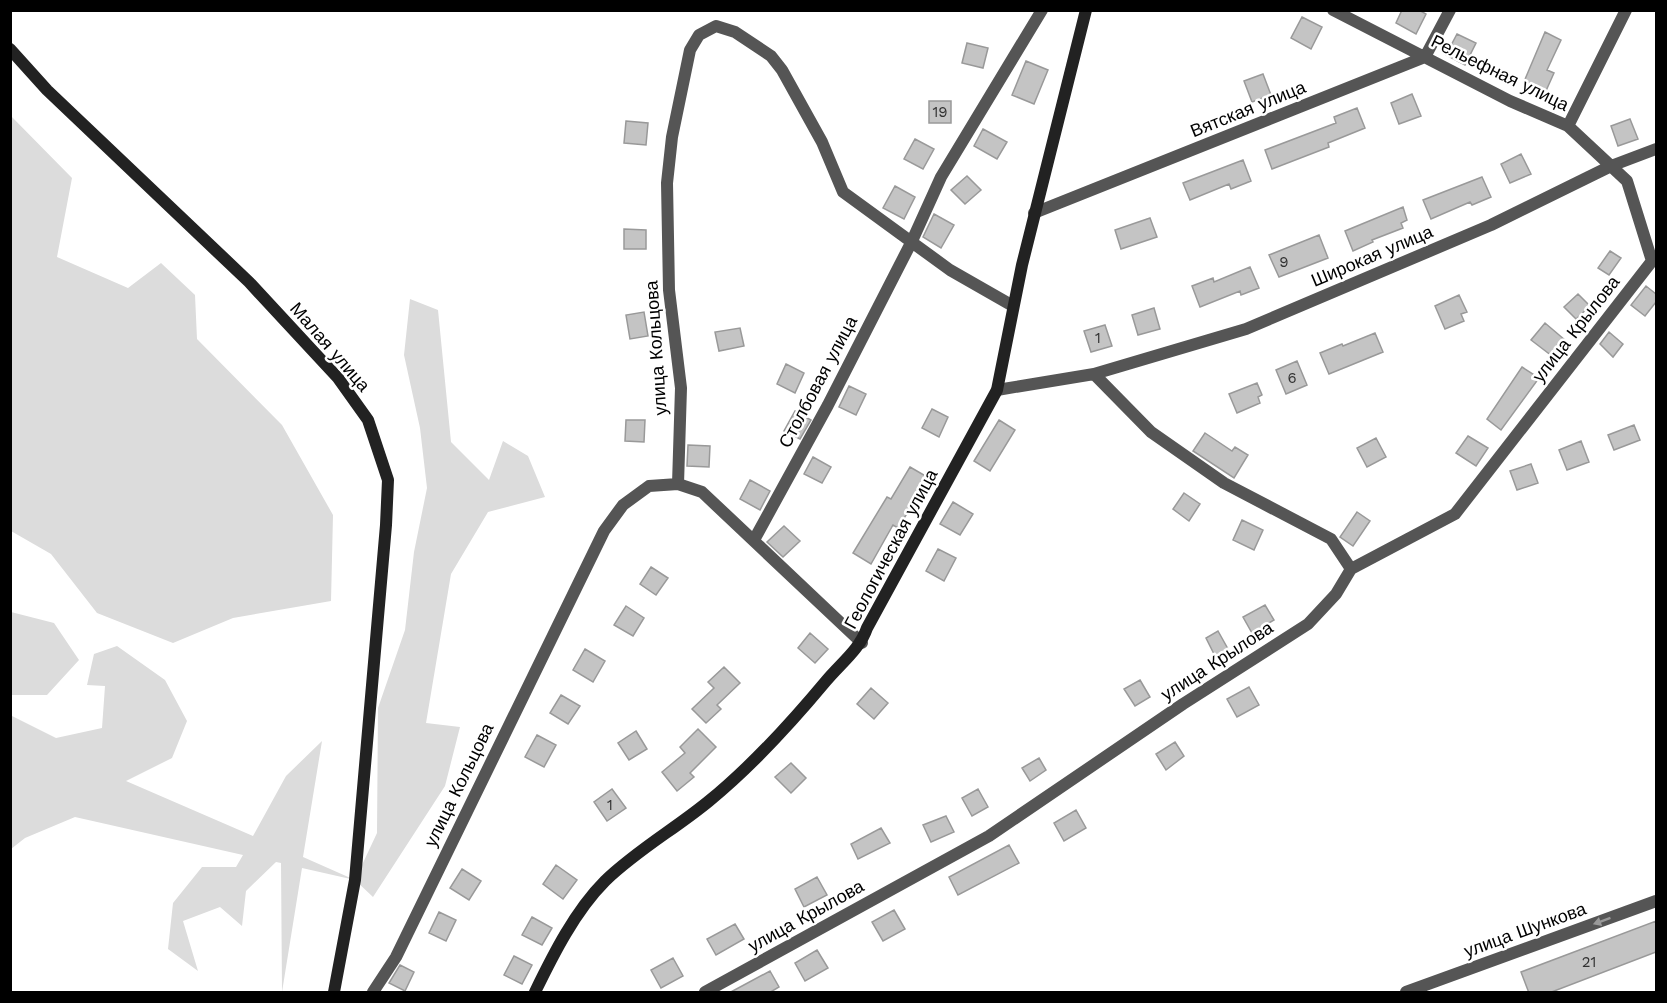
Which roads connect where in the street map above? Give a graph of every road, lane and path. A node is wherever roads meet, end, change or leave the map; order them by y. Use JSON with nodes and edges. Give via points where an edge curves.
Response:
{"nodes":[{"id":1,"x":1042,"y":10,"type":"edge"},
{"id":2,"x":1086,"y":10,"type":"edge"},
{"id":3,"x":1334,"y":10,"type":"edge"},
{"id":4,"x":1449,"y":10,"type":"edge"},
{"id":5,"x":1626,"y":10,"type":"edge"},
{"id":6,"x":10,"y":49,"type":"edge"},
{"id":7,"x":1425,"y":57,"type":"junction"},
{"id":8,"x":1568,"y":126,"type":"junction"},
{"id":9,"x":1656,"y":149,"type":"edge"},
{"id":10,"x":1611,"y":166,"type":"junction"},
{"id":11,"x":1034,"y":213,"type":"junction"},
{"id":12,"x":912,"y":241,"type":"junction"},
{"id":13,"x":1654,"y":263,"type":"edge"},
{"id":14,"x":1013,"y":306,"type":"junction"},
{"id":15,"x":1094,"y":374,"type":"junction"},
{"id":16,"x":997,"y":390,"type":"junction"},
{"id":17,"x":678,"y":484,"type":"junction"},
{"id":18,"x":754,"y":540,"type":"junction"},
{"id":19,"x":1351,"y":569,"type":"junction"},
{"id":20,"x":862,"y":643,"type":"junction"},
{"id":21,"x":1656,"y":901,"type":"edge"},
{"id":22,"x":334,"y":993,"type":"edge"},
{"id":23,"x":373,"y":993,"type":"edge"},
{"id":24,"x":535,"y":993,"type":"edge"},
{"id":25,"x":705,"y":993,"type":"edge"},
{"id":26,"x":1406,"y":993,"type":"edge"}],
"edges":[{"from":1,"to":12,"type":"street","name":"Столбовая улица","via":[[941,177]]},
{"from":2,"to":11,"type":"street","name":"Геологическая улица"},
{"from":3,"to":7,"type":"street","name":"Рельефная улица"},
{"from":4,"to":7,"type":"street"},
{"from":5,"to":8,"type":"street"},
{"from":6,"to":22,"type":"street","name":"Малая улица","via":[[47,90],[249,282],[338,378],[368,420],[388,480],[388,492],[355,880]]},
{"from":7,"to":8,"type":"street","name":"Рельефная улица"},
{"from":7,"to":11,"type":"street","name":"Вятская улица"},
{"from":8,"to":10,"type":"street","name":"Рельефная улица"},
{"from":9,"to":10,"type":"street","name":"Широкая улица"},
{"from":10,"to":13,"type":"street","name":"Рельефная улица","via":[[1627,181]]},
{"from":10,"to":15,"type":"street","name":"Широкая улица","via":[[1491,225],[1246,329]]},
{"from":11,"to":14,"type":"street","name":"Геологическая улица"},
{"from":12,"to":14,"type":"street","via":[[950,270]]},
{"from":12,"to":17,"type":"street","name":"улица Кольцова","via":[[843,192],[822,142],[771,56],[735,32],[716,26],[699,35],[690,50],[667,183],[669,290],[681,388]]},
{"from":12,"to":18,"type":"street","name":"Столбовая улица"},
{"from":13,"to":19,"type":"street","name":"улица Крылова","via":[[1455,514]]},
{"from":14,"to":16,"type":"street","name":"Геологическая улица"},
{"from":15,"to":16,"type":"street","name":"Широкая улица"},
{"from":15,"to":19,"type":"street","via":[[1151,432],[1224,483],[1331,539]]},
{"from":16,"to":20,"type":"street","name":"Геологическая улица"},
{"from":17,"to":18,"type":"street","via":[[702,492]]},
{"from":17,"to":23,"type":"street","name":"улица Кольцова","via":[[649,486],[623,505],[604,531],[396,957]]},
{"from":18,"to":20,"type":"street"},
{"from":19,"to":25,"type":"street","name":"улица Крылова","via":[[1336,594],[1308,624],[989,836]]},
{"from":20,"to":24,"type":"street","name":"Геологическая улица","via":[[797,716],[712,799],[633,856],[603,883],[572,924]]},
{"from":21,"to":26,"type":"street","name":"улица Шункова","one_way":true}]}
